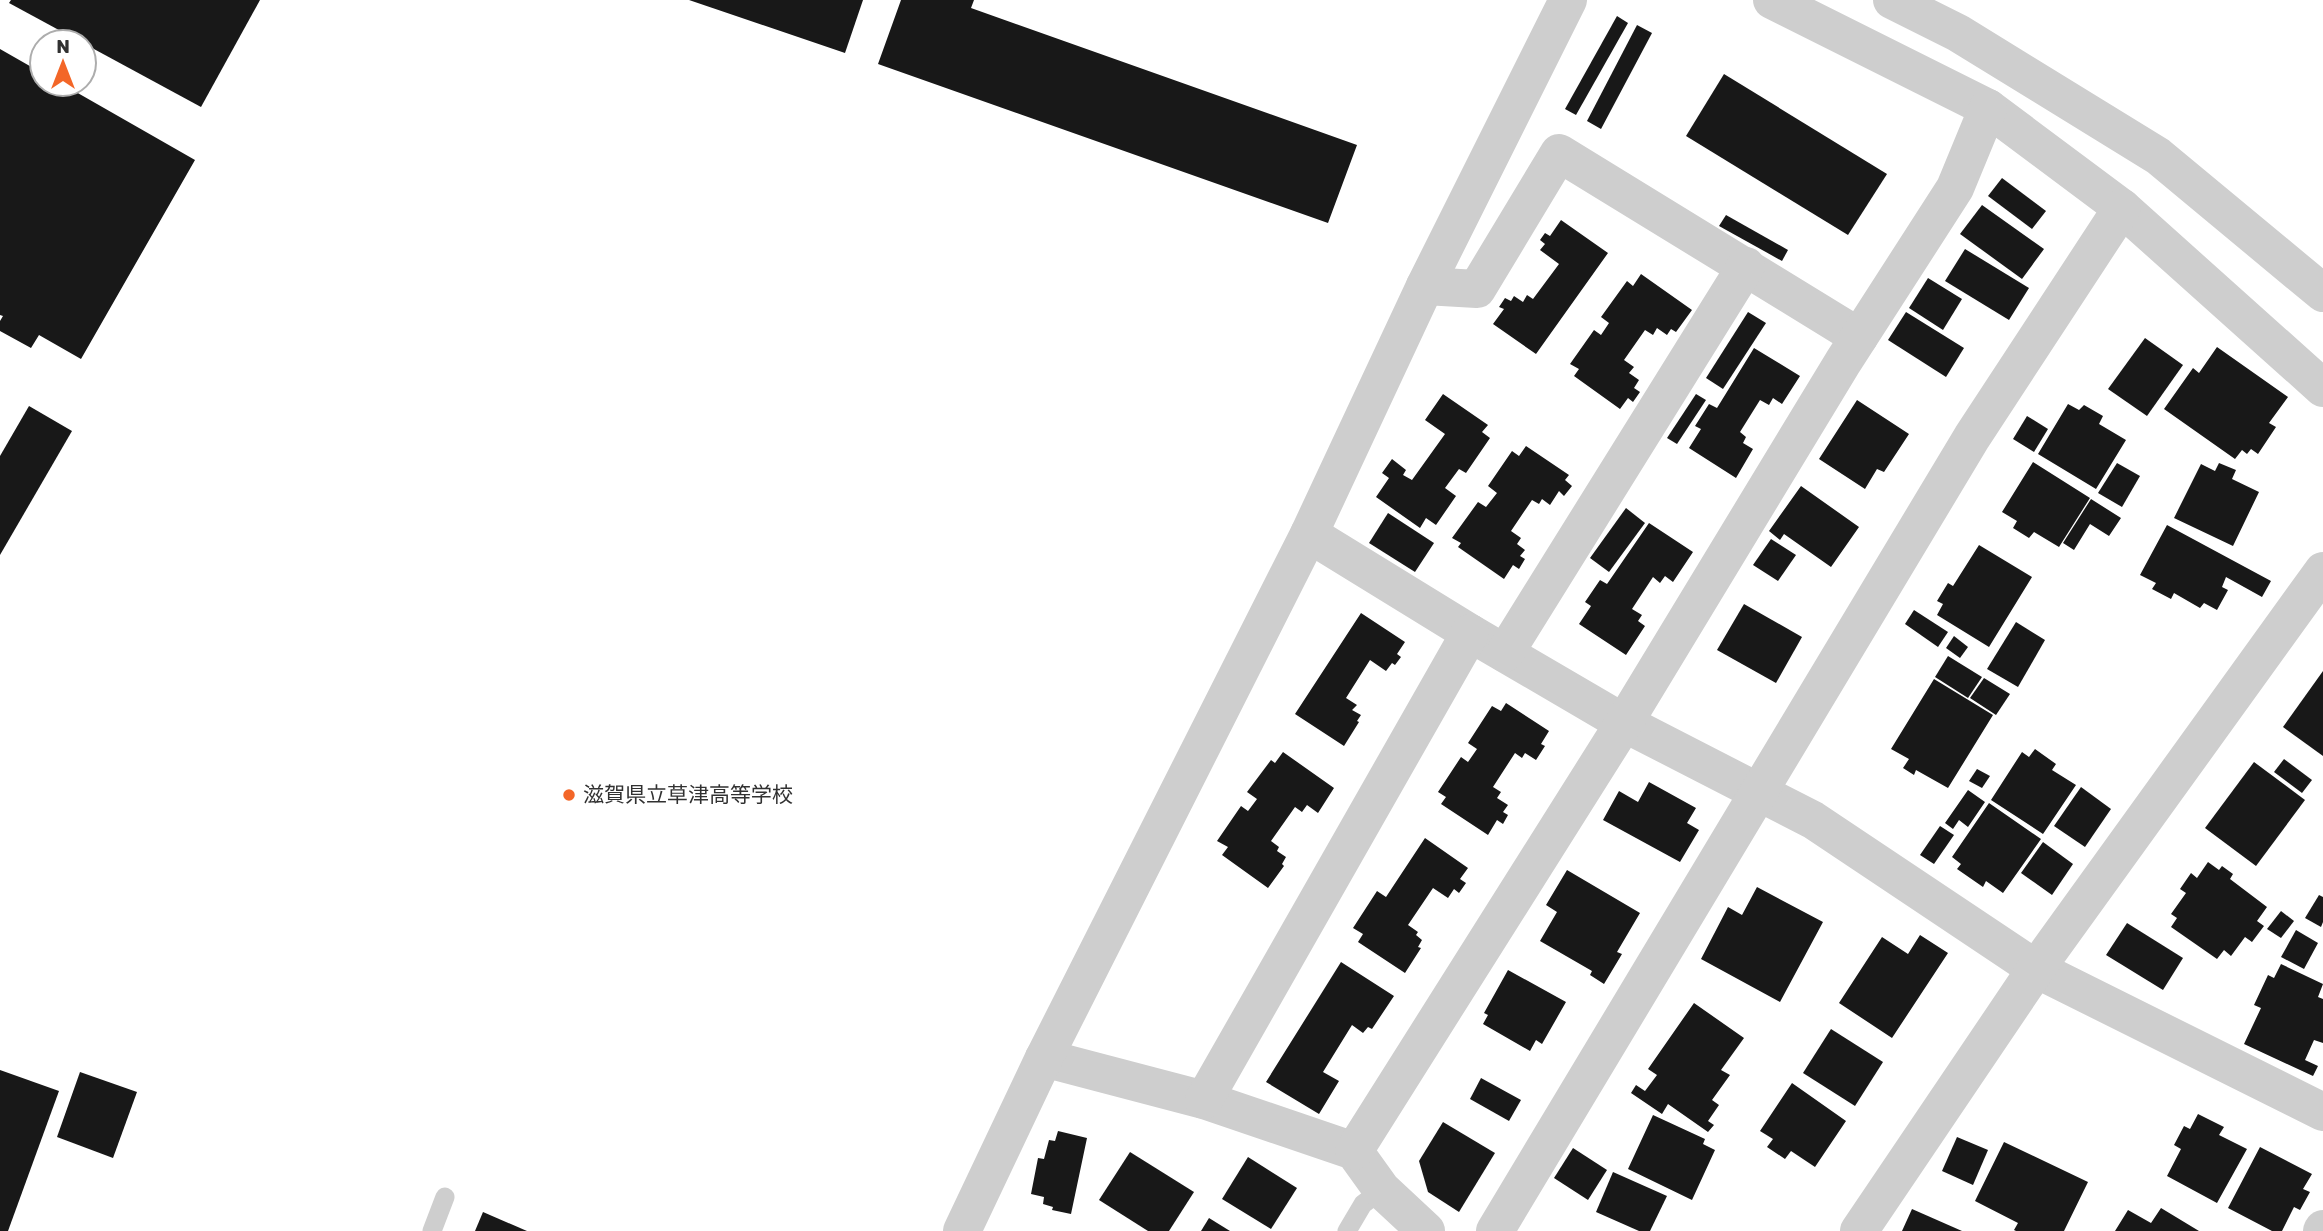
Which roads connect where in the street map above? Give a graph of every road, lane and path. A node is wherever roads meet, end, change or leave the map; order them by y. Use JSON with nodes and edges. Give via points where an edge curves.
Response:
{"nodes":[{"id":1,"x":1568,"y":0,"type":"edge"},
{"id":2,"x":1772,"y":0,"type":"edge"},
{"id":3,"x":1892,"y":0,"type":"edge"},
{"id":4,"x":1989,"y":108,"type":"junction"},
{"id":5,"x":2122,"y":208,"type":"junction"},
{"id":6,"x":1746,"y":266,"type":"junction"},
{"id":7,"x":1424,"y":286,"type":"junction"},
{"id":8,"x":2323,"y":293,"type":"edge"},
{"id":9,"x":1859,"y":337,"type":"junction"},
{"id":10,"x":2323,"y":388,"type":"edge"},
{"id":11,"x":1309,"y":534,"type":"junction"},
{"id":12,"x":2323,"y":571,"type":"edge"},
{"id":13,"x":1470,"y":633,"type":"junction"},
{"id":14,"x":1505,"y":653,"type":"junction"},
{"id":15,"x":1624,"y":723,"type":"junction"},
{"id":16,"x":1758,"y":792,"type":"junction"},
{"id":17,"x":2036,"y":969,"type":"junction"},
{"id":18,"x":1044,"y":1058,"type":"junction"},
{"id":19,"x":1204,"y":1100,"type":"junction"},
{"id":20,"x":2323,"y":1112,"type":"edge"},
{"id":21,"x":1354,"y":1151,"type":"junction"},
{"id":22,"x":1382,"y":1191,"type":"junction"},
{"id":23,"x":445,"y":1197,"type":"dead end"},
{"id":24,"x":432,"y":1231,"type":"edge"},
{"id":25,"x":962,"y":1231,"type":"edge"},
{"id":26,"x":1347,"y":1231,"type":"edge"},
{"id":27,"x":1426,"y":1231,"type":"edge"},
{"id":28,"x":1495,"y":1231,"type":"edge"},
{"id":29,"x":1859,"y":1231,"type":"edge"}],
"edges":[{"from":1,"to":7,"type":"street"},
{"from":2,"to":4,"type":"street"},
{"from":3,"to":8,"type":"street","via":[[1958,33],[2158,156]]},
{"from":4,"to":5,"type":"street"},
{"from":4,"to":9,"type":"street","via":[[1955,188]]},
{"from":5,"to":10,"type":"street"},
{"from":5,"to":16,"type":"street","via":[[1972,437]]},
{"from":6,"to":7,"type":"street","via":[[1559,153],[1477,289]]},
{"from":6,"to":9,"type":"street"},
{"from":6,"to":14,"type":"street"},
{"from":7,"to":11,"type":"street"},
{"from":9,"to":15,"type":"street"},
{"from":11,"to":13,"type":"street"},
{"from":11,"to":18,"type":"street"},
{"from":12,"to":17,"type":"street"},
{"from":13,"to":14,"type":"street"},
{"from":13,"to":19,"type":"street"},
{"from":14,"to":15,"type":"street"},
{"from":15,"to":16,"type":"street"},
{"from":15,"to":21,"type":"street"},
{"from":16,"to":17,"type":"street","via":[[1813,820]]},
{"from":16,"to":28,"type":"street"},
{"from":17,"to":20,"type":"street"},
{"from":17,"to":29,"type":"street"},
{"from":18,"to":19,"type":"street"},
{"from":18,"to":25,"type":"street"},
{"from":19,"to":21,"type":"street"},
{"from":21,"to":22,"type":"street"},
{"from":22,"to":26,"type":"lane","via":[[1363,1204]]},
{"from":22,"to":27,"type":"street"},
{"from":23,"to":24,"type":"lane"}]}
